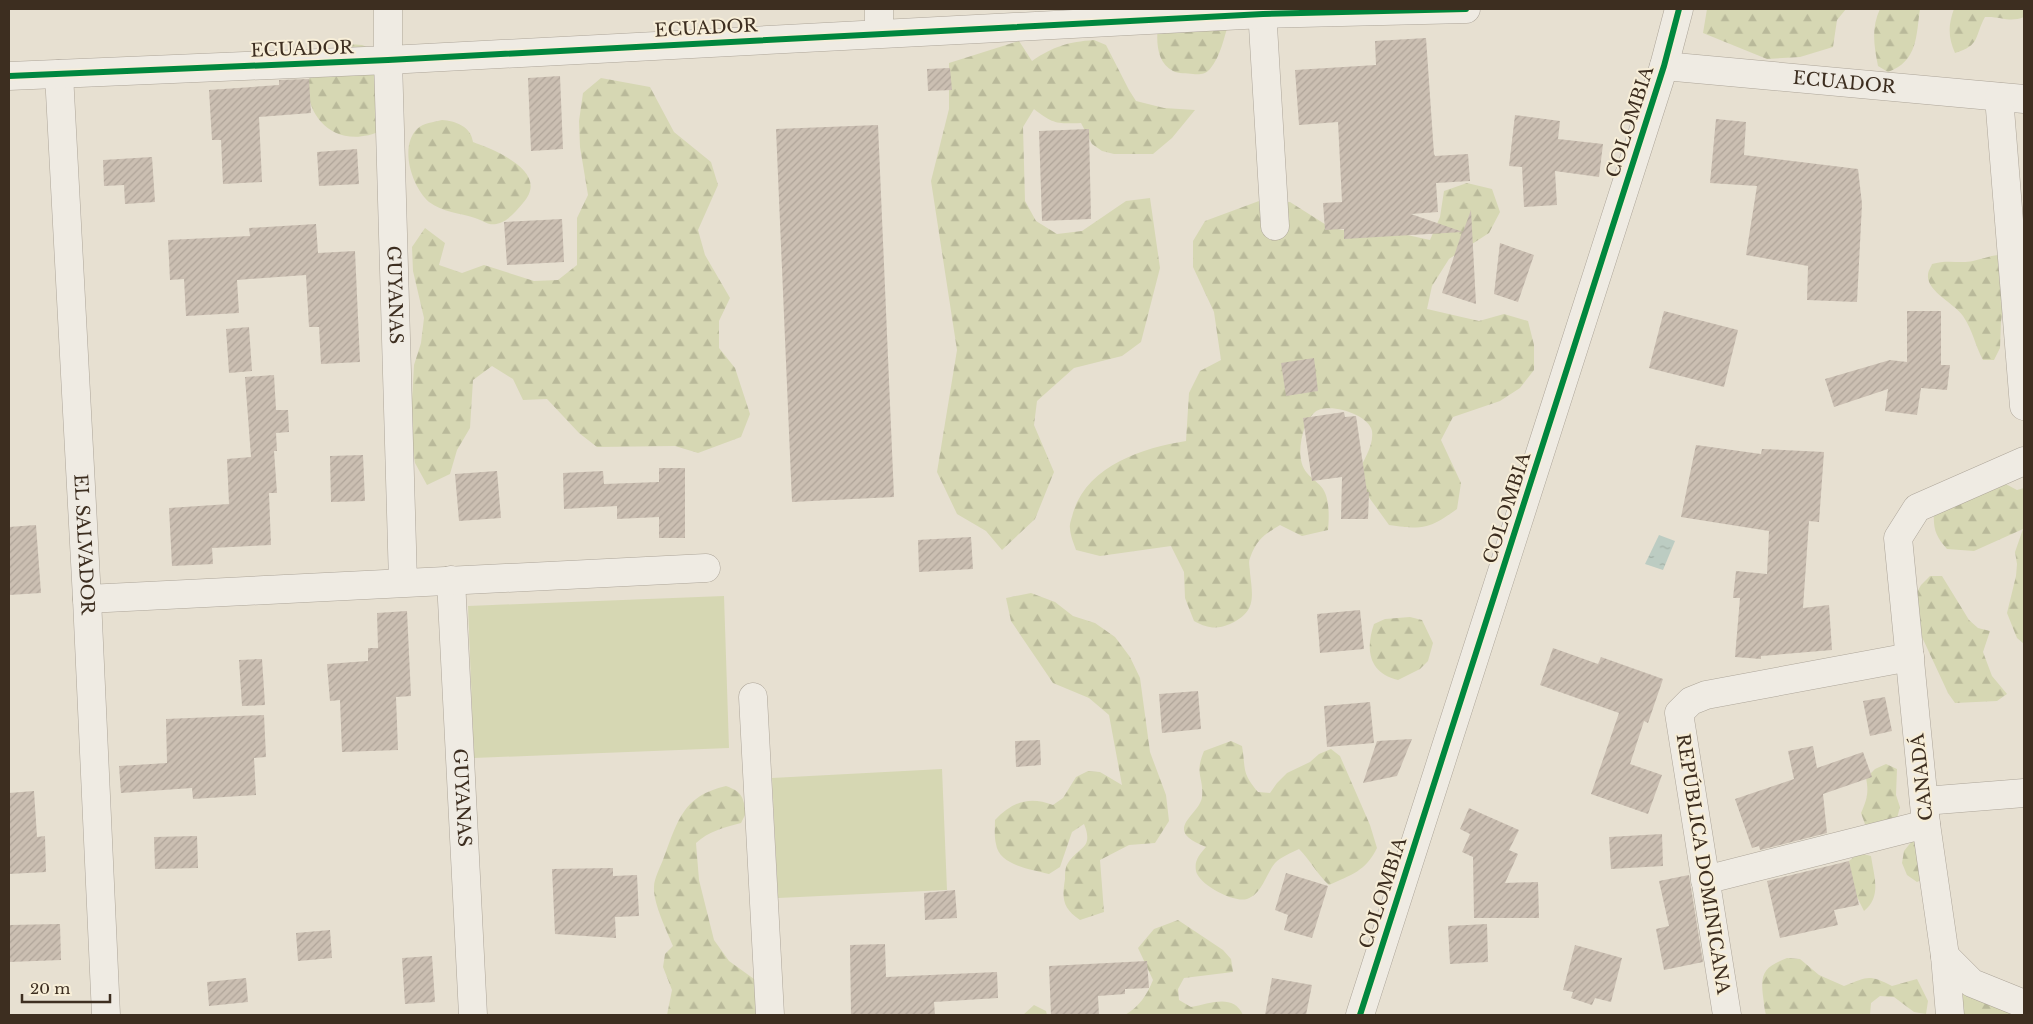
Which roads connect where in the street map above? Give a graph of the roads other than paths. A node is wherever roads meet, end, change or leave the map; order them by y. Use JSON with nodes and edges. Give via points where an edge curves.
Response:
{"nodes":[{"id":1,"x":388,"y":9,"type":"edge"},
{"id":2,"x":1466,"y":9,"type":"edge"},
{"id":3,"x":1680,"y":9,"type":"edge"},
{"id":4,"x":1263,"y":12,"type":"edge"},
{"id":5,"x":879,"y":21,"type":"edge"},
{"id":6,"x":388,"y":60,"type":"junction"},
{"id":7,"x":1664,"y":66,"type":"junction"},
{"id":8,"x":59,"y":74,"type":"junction"},
{"id":9,"x":9,"y":76,"type":"edge"},
{"id":10,"x":2012,"y":98,"type":"edge"},
{"id":11,"x":1275,"y":226,"type":"dead end"},
{"id":12,"x":2024,"y":406,"type":"edge"},
{"id":13,"x":2024,"y":461,"type":"edge"},
{"id":14,"x":706,"y":568,"type":"dead end"},
{"id":15,"x":451,"y":580,"type":"junction"},
{"id":16,"x":403,"y":582,"type":"junction"},
{"id":17,"x":87,"y":599,"type":"junction"},
{"id":18,"x":1910,"y":657,"type":"junction"},
{"id":19,"x":753,"y":697,"type":"dead end"},
{"id":20,"x":2024,"y":793,"type":"edge"},
{"id":21,"x":1925,"y":813,"type":"junction"},
{"id":22,"x":1705,"y":880,"type":"junction"},
{"id":23,"x":1945,"y":956,"type":"junction"},
{"id":24,"x":2024,"y":1004,"type":"edge"},
{"id":25,"x":106,"y":1015,"type":"edge"},
{"id":26,"x":473,"y":1015,"type":"edge"},
{"id":27,"x":770,"y":1015,"type":"edge"},
{"id":28,"x":1360,"y":1015,"type":"edge"},
{"id":29,"x":1727,"y":1015,"type":"edge"},
{"id":30,"x":1950,"y":1015,"type":"edge"}],
"edges":[{"from":1,"to":6,"type":"street","name":"GUYANAS"},
{"from":2,"to":4,"type":"street","name":"ECUADOR"},
{"from":3,"to":7,"type":"street","name":"COLOMBIA"},
{"from":4,"to":5,"type":"street","name":"ECUADOR"},
{"from":4,"to":11,"type":"street"},
{"from":5,"to":6,"type":"street","name":"ECUADOR"},
{"from":6,"to":8,"type":"street","name":"ECUADOR"},
{"from":6,"to":16,"type":"street","name":"GUYANAS"},
{"from":7,"to":10,"type":"street","name":"ECUADOR"},
{"from":7,"to":28,"type":"street","name":"COLOMBIA"},
{"from":8,"to":9,"type":"street","name":"ECUADOR"},
{"from":8,"to":17,"type":"street","name":"EL SALVADOR"},
{"from":10,"to":12,"type":"street"},
{"from":13,"to":18,"type":"street","name":"CANADÁ","via":[[1917,508],[1898,538]]},
{"from":14,"to":15,"type":"street"},
{"from":15,"to":16,"type":"street"},
{"from":15,"to":26,"type":"street","name":"GUYANAS"},
{"from":16,"to":17,"type":"street"},
{"from":17,"to":25,"type":"street","name":"EL SALVADOR"},
{"from":18,"to":21,"type":"street","name":"CANADÁ"},
{"from":18,"to":22,"type":"street","name":"REPÚBLICA DOMINICANA","via":[[1706,695],[1690,701],[1679,713]]},
{"from":19,"to":27,"type":"street"},
{"from":20,"to":21,"type":"street"},
{"from":21,"to":22,"type":"street"},
{"from":21,"to":23,"type":"street","name":"CANADÁ"},
{"from":22,"to":29,"type":"street","name":"REPÚBLICA DOMINICANA"},
{"from":23,"to":24,"type":"street","via":[[1972,983]]},
{"from":23,"to":30,"type":"street","name":"CANADÁ"}]}
